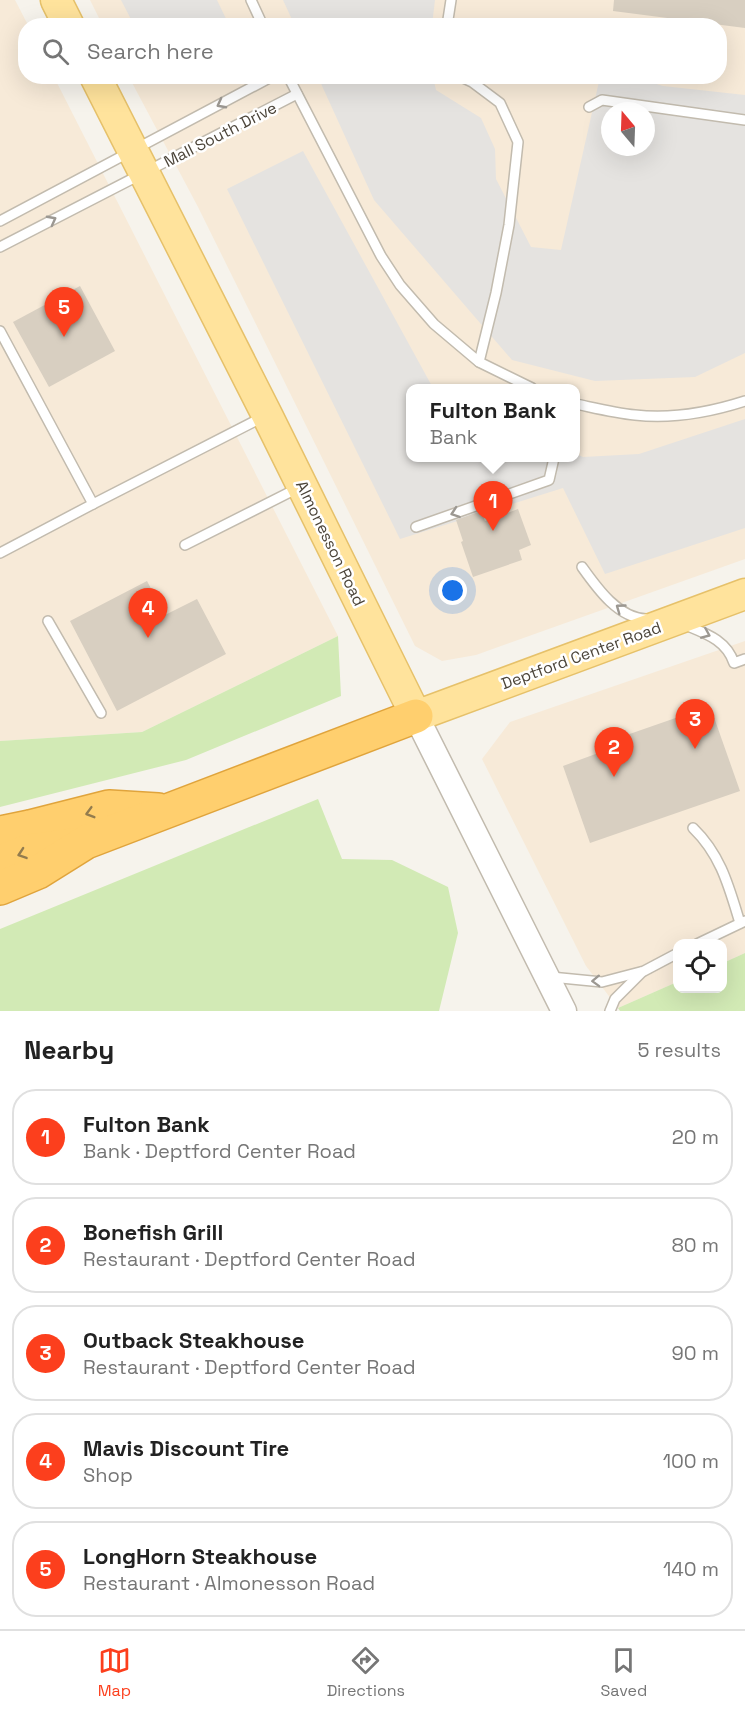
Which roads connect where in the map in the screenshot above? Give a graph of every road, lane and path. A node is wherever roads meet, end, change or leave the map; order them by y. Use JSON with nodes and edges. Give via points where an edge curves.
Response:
{"nodes":[{"id":1,"x":56,"y":0,"type":"edge"},
{"id":2,"x":251,"y":0,"type":"edge"},
{"id":3,"x":451,"y":0,"type":"edge"},
{"id":4,"x":65,"y":18,"type":"edge"},
{"id":5,"x":259,"y":18,"type":"edge"},
{"id":6,"x":448,"y":18,"type":"edge"},
{"id":7,"x":99,"y":84,"type":"edge"},
{"id":8,"x":260,"y":84,"type":"edge"},
{"id":9,"x":292,"y":84,"type":"edge"},
{"id":10,"x":475,"y":84,"type":"edge"},
{"id":11,"x":297,"y":94,"type":"junction"},
{"id":12,"x":589,"y":107,"type":"dead end"},
{"id":13,"x":745,"y":120,"type":"edge"},
{"id":14,"x":137,"y":162,"type":"junction"},
{"id":15,"x":0,"y":221,"type":"edge"},
{"id":16,"x":0,"y":247,"type":"edge"},
{"id":17,"x":0,"y":331,"type":"edge"},
{"id":18,"x":480,"y":362,"type":"junction"},
{"id":19,"x":524,"y":384,"type":"edge"},
{"id":20,"x":745,"y":401,"type":"edge"},
{"id":21,"x":580,"y":405,"type":"edge"},
{"id":22,"x":267,"y":415,"type":"junction"},
{"id":23,"x":553,"y":462,"type":"edge"},
{"id":24,"x":302,"y":485,"type":"junction"},
{"id":25,"x":93,"y":504,"type":"junction"},
{"id":26,"x":416,"y":527,"type":"dead end"},
{"id":27,"x":184,"y":545,"type":"dead end"},
{"id":28,"x":0,"y":553,"type":"edge"},
{"id":29,"x":582,"y":567,"type":"dead end"},
{"id":30,"x":745,"y":594,"type":"edge"},
{"id":31,"x":673,"y":620,"type":"junction"},
{"id":32,"x":48,"y":621,"type":"dead end"},
{"id":33,"x":745,"y":659,"type":"edge"},
{"id":34,"x":101,"y":713,"type":"dead end"},
{"id":35,"x":417,"y":716,"type":"junction"},
{"id":36,"x":169,"y":811,"type":"junction"},
{"id":37,"x":693,"y":828,"type":"dead end"},
{"id":38,"x":0,"y":833,"type":"edge"},
{"id":39,"x":86,"y":842,"type":"junction"},
{"id":40,"x":0,"y":862,"type":"edge"},
{"id":41,"x":0,"y":888,"type":"edge"},
{"id":42,"x":743,"y":922,"type":"edge"},
{"id":43,"x":707,"y":939,"type":"edge"},
{"id":44,"x":673,"y":956,"type":"edge"},
{"id":45,"x":644,"y":971,"type":"junction"},
{"id":46,"x":547,"y":976,"type":"junction"},
{"id":47,"x":564,"y":1011,"type":"edge"},
{"id":48,"x":610,"y":1011,"type":"edge"}],
"edges":[{"from":1,"to":4,"type":"main road"},
{"from":2,"to":5,"type":"lane"},
{"from":3,"to":6,"type":"lane"},
{"from":7,"to":14,"type":"main road","name":"Almonesson Road"},
{"from":8,"to":14,"type":"lane","name":"Mall South Drive","one_way":true},
{"from":9,"to":11,"type":"lane"},
{"from":10,"to":18,"type":"lane","via":[[500,103],[519,142],[507,236]]},
{"from":11,"to":14,"type":"lane","name":"Mall South Drive"},
{"from":11,"to":18,"type":"lane","via":[[400,285],[434,324]]},
{"from":12,"to":13,"type":"lane","via":[[602,100]]},
{"from":14,"to":15,"type":"lane"},
{"from":16,"to":14,"type":"lane","one_way":true},
{"from":14,"to":22,"type":"main road","name":"Almonesson Road"},
{"from":17,"to":25,"type":"lane"},
{"from":18,"to":19,"type":"lane"},
{"from":20,"to":21,"type":"lane","via":[[690,414],[636,416]]},
{"from":22,"to":24,"type":"main road","name":"Almonesson Road"},
{"from":22,"to":25,"type":"lane"},
{"from":23,"to":26,"type":"lane","one_way":true,"via":[[549,480]]},
{"from":24,"to":27,"type":"lane"},
{"from":24,"to":35,"type":"main road","name":"Almonesson Road"},
{"from":25,"to":28,"type":"lane"},
{"from":31,"to":29,"type":"lane","one_way":true,"via":[[634,618],[602,594]]},
{"from":30,"to":31,"type":"main road","name":"Deptford Center Road"},
{"from":31,"to":33,"type":"lane","one_way":true,"via":[[717,639],[734,663]]},
{"from":31,"to":35,"type":"main road","name":"Deptford Center Road"},
{"from":32,"to":34,"type":"lane"},
{"from":35,"to":36,"type":"highway"},
{"from":35,"to":46,"type":"street","name":"Almonesson Road"},
{"from":36,"to":38,"type":"highway","one_way":true,"via":[[109,807]]},
{"from":36,"to":39,"type":"highway"},
{"from":37,"to":42,"type":"lane","via":[[708,842],[723,869]]},
{"from":39,"to":40,"type":"highway","one_way":true,"via":[[29,851]]},
{"from":39,"to":41,"type":"highway","via":[[38,872]]},
{"from":42,"to":43,"type":"lane"},
{"from":44,"to":45,"type":"lane"},
{"from":45,"to":46,"type":"lane","one_way":true,"via":[[602,982]]},
{"from":45,"to":48,"type":"lane","via":[[615,999]]},
{"from":46,"to":47,"type":"street","name":"Almonesson Road"}]}
